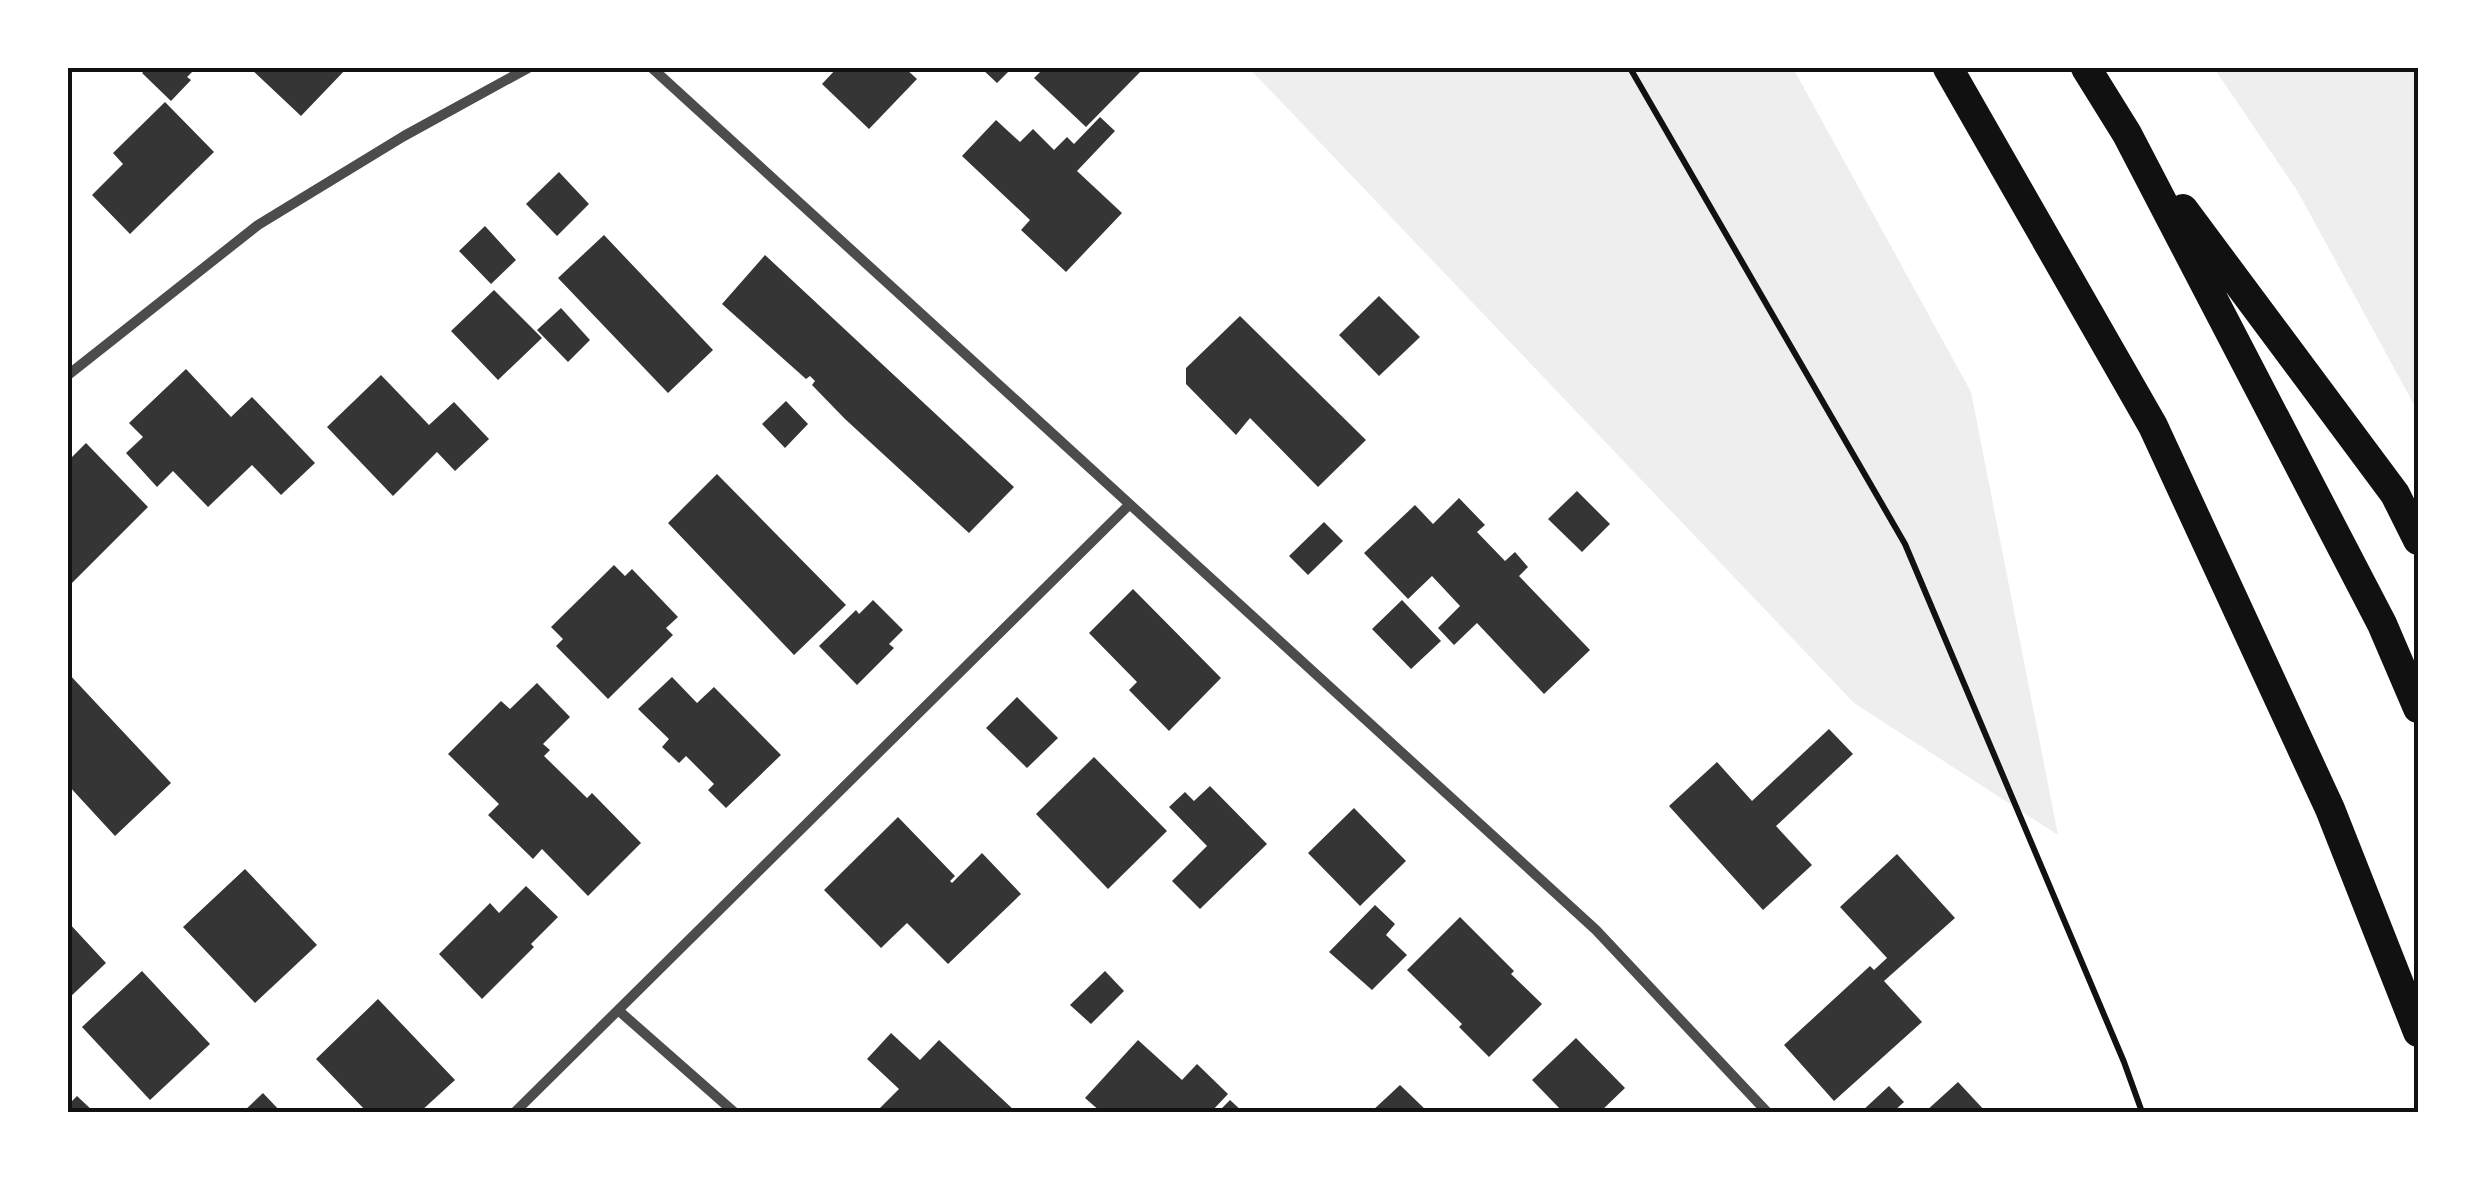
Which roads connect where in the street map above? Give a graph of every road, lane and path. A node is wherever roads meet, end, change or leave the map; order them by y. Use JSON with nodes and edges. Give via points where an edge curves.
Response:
{"nodes":[{"id":1,"x":528,"y":68,"type":"edge"},
{"id":2,"x":652,"y":68,"type":"edge"},
{"id":3,"x":1630,"y":68,"type":"edge"},
{"id":4,"x":1948,"y":68,"type":"edge"},
{"id":5,"x":2086,"y":68,"type":"edge"},
{"id":6,"x":2127,"y":134,"type":"junction"},
{"id":7,"x":68,"y":375,"type":"edge"},
{"id":8,"x":1130,"y":506,"type":"junction"},
{"id":9,"x":2418,"y":540,"type":"edge"},
{"id":10,"x":2418,"y":708,"type":"edge"},
{"id":11,"x":618,"y":1010,"type":"junction"},
{"id":12,"x":2418,"y":1032,"type":"edge"},
{"id":13,"x":516,"y":1112,"type":"edge"},
{"id":14,"x":734,"y":1112,"type":"edge"},
{"id":15,"x":1767,"y":1112,"type":"edge"},
{"id":16,"x":2142,"y":1112,"type":"edge"}],
"edges":[{"from":1,"to":7,"type":"street","via":[[258,225]]},
{"from":2,"to":8,"type":"street"},
{"from":3,"to":16,"type":"path","via":[[1904,544]]},
{"from":4,"to":12,"type":"highway","via":[[2153,426],[2330,808]]},
{"from":5,"to":6,"type":"highway"},
{"from":6,"to":9,"type":"highway","via":[[2396,494]]},
{"from":6,"to":10,"type":"highway","via":[[2382,624]]},
{"from":8,"to":11,"type":"street"},
{"from":8,"to":15,"type":"street","via":[[1596,930]]},
{"from":11,"to":13,"type":"street"},
{"from":11,"to":14,"type":"street"}]}
